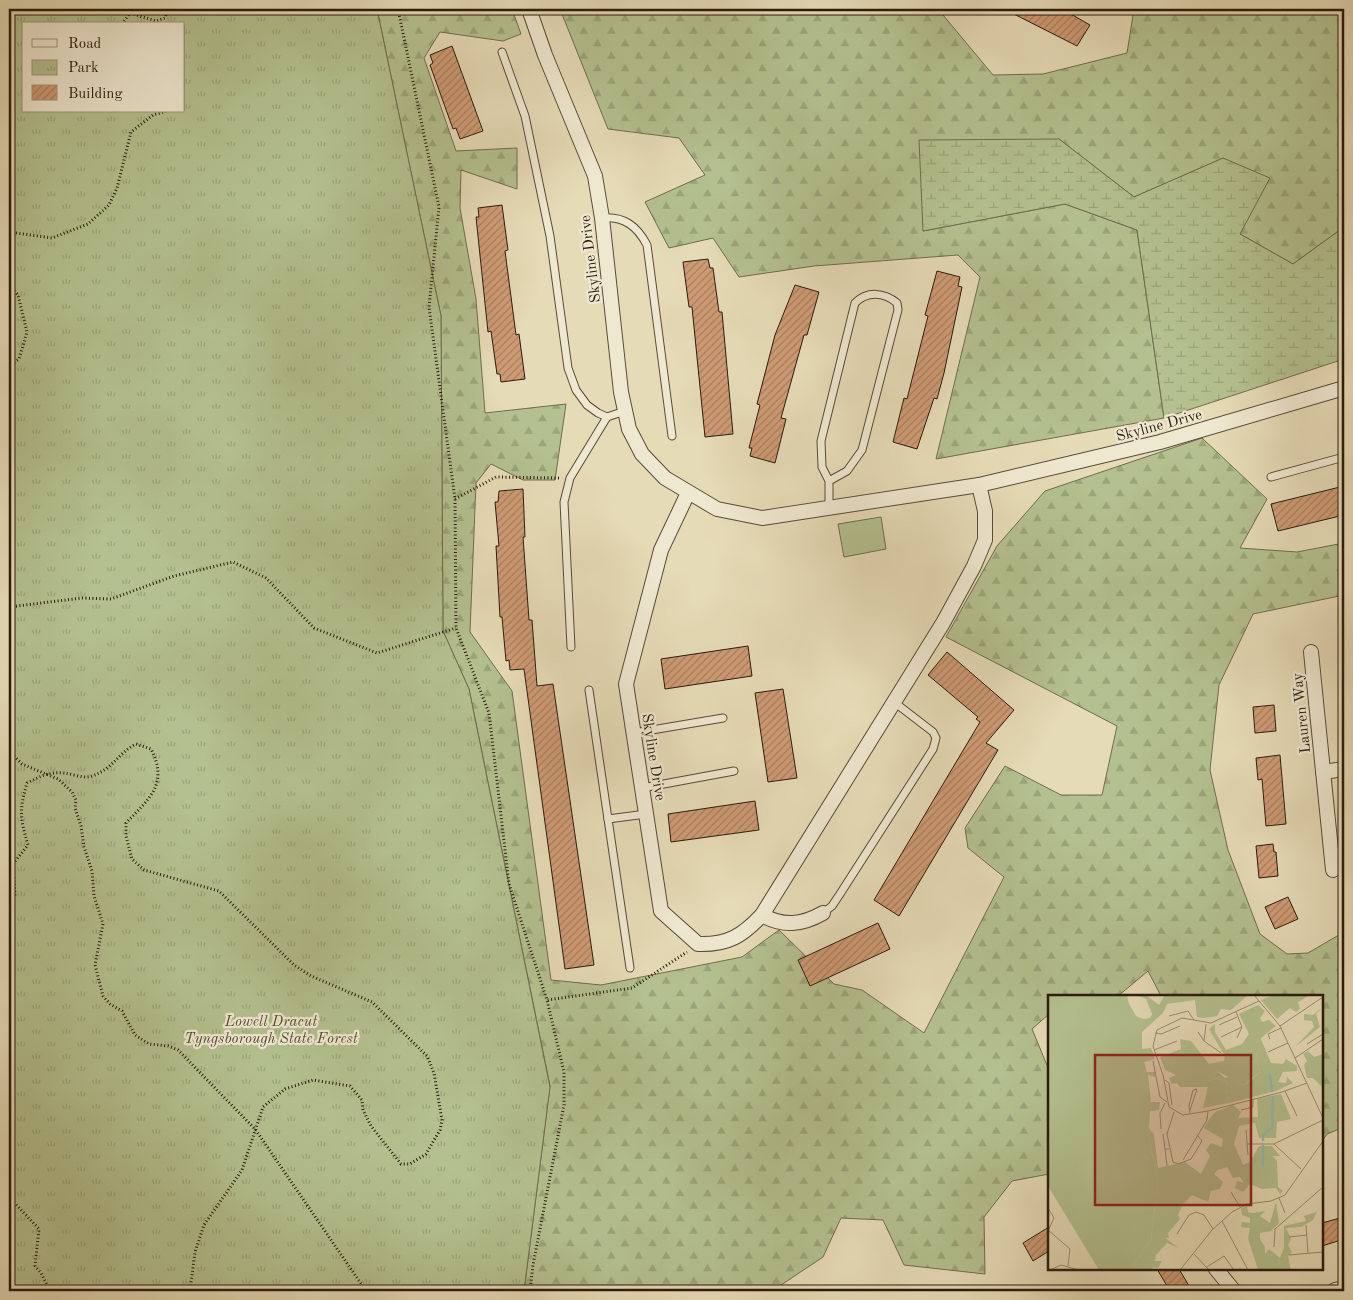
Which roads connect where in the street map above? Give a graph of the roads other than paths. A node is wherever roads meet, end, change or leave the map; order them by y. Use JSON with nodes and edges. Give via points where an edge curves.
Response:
{"nodes":[{"id":1,"x":529,"y":9,"type":"edge"},
{"id":2,"x":502,"y":52,"type":"dead end"},
{"id":3,"x":602,"y":218,"type":"junction"},
{"id":4,"x":1344,"y":388,"type":"edge"},
{"id":5,"x":625,"y":411,"type":"junction"},
{"id":6,"x":607,"y":417,"type":"junction"},
{"id":7,"x":672,"y":436,"type":"dead end"},
{"id":8,"x":1344,"y":457,"type":"edge"},
{"id":9,"x":1270,"y":477,"type":"dead end"},
{"id":10,"x":829,"y":481,"type":"junction"},
{"id":11,"x":979,"y":485,"type":"junction"},
{"id":12,"x":688,"y":493,"type":"junction"},
{"id":13,"x":829,"y":507,"type":"junction"},
{"id":14,"x":571,"y":647,"type":"dead end"},
{"id":15,"x":1311,"y":652,"type":"dead end"},
{"id":16,"x":589,"y":690,"type":"dead end"},
{"id":17,"x":894,"y":702,"type":"junction"},
{"id":18,"x":723,"y":718,"type":"dead end"},
{"id":19,"x":634,"y":733,"type":"junction"},
{"id":20,"x":1344,"y":770,"type":"edge"},
{"id":21,"x":734,"y":771,"type":"dead end"},
{"id":22,"x":1323,"y":772,"type":"junction"},
{"id":23,"x":642,"y":788,"type":"junction"},
{"id":24,"x":646,"y":814,"type":"junction"},
{"id":25,"x":608,"y":820,"type":"junction"},
{"id":26,"x":1333,"y":870,"type":"dead end"},
{"id":27,"x":823,"y":913,"type":"joint"},
{"id":28,"x":762,"y":915,"type":"junction"},
{"id":29,"x":630,"y":968,"type":"dead end"},
{"id":30,"x":1217,"y":1270,"type":"edge"},
{"id":31,"x":1344,"y":1289,"type":"edge"},
{"id":32,"x":1234,"y":1291,"type":"edge"},
{"id":33,"x":1335,"y":1291,"type":"edge"}],
"edges":[{"from":1,"to":3,"type":"street","name":"Skyline Drive","via":[[595,176]]},
{"from":2,"to":6,"type":"lane","via":[[525,116],[550,236],[568,368],[576,390],[587,405]]},
{"from":3,"to":5,"type":"street","name":"Skyline Drive"},
{"from":3,"to":7,"type":"lane","via":[[620,218],[636,229],[647,245]]},
{"from":4,"to":11,"type":"street","name":"Skyline Drive","via":[[1160,442]]},
{"from":5,"to":6,"type":"lane"},
{"from":5,"to":12,"type":"street","name":"Skyline Drive","via":[[629,429],[642,454],[665,478]]},
{"from":6,"to":14,"type":"lane","via":[[570,478],[564,502]]},
{"from":8,"to":9,"type":"lane"},
{"from":10,"to":10,"type":"lane","via":[[822,467],[821,441],[855,303],[869,295],[890,297],[897,303],[898,310],[862,450],[847,471]]},
{"from":10,"to":13,"type":"lane"},
{"from":11,"to":13,"type":"street","name":"Skyline Drive"},
{"from":11,"to":17,"type":"street","via":[[985,511],[985,540],[952,607]]},
{"from":12,"to":13,"type":"street","name":"Skyline Drive","via":[[717,509],[762,518]]},
{"from":12,"to":19,"type":"street","name":"Skyline Drive","via":[[660,550],[626,684]]},
{"from":15,"to":22,"type":"street","name":"Lauren Way"},
{"from":16,"to":25,"type":"lane"},
{"from":17,"to":27,"type":"lane","via":[[934,732],[933,749],[832,906]]},
{"from":17,"to":28,"type":"street"},
{"from":18,"to":19,"type":"lane"},
{"from":19,"to":23,"type":"street","name":"Skyline Drive"},
{"from":20,"to":22,"type":"street","name":"Lauren Way"},
{"from":21,"to":23,"type":"lane"},
{"from":22,"to":26,"type":"street","name":"Lauren Way"},
{"from":23,"to":24,"type":"street","name":"Skyline Drive"},
{"from":24,"to":25,"type":"lane"},
{"from":24,"to":28,"type":"street","name":"Skyline Drive","via":[[662,911],[698,944],[718,945],[745,933]]},
{"from":25,"to":29,"type":"lane"},
{"from":27,"to":28,"type":"street","via":[[788,925]]},
{"from":30,"to":32,"type":"street"},
{"from":31,"to":33,"type":"street"}]}
